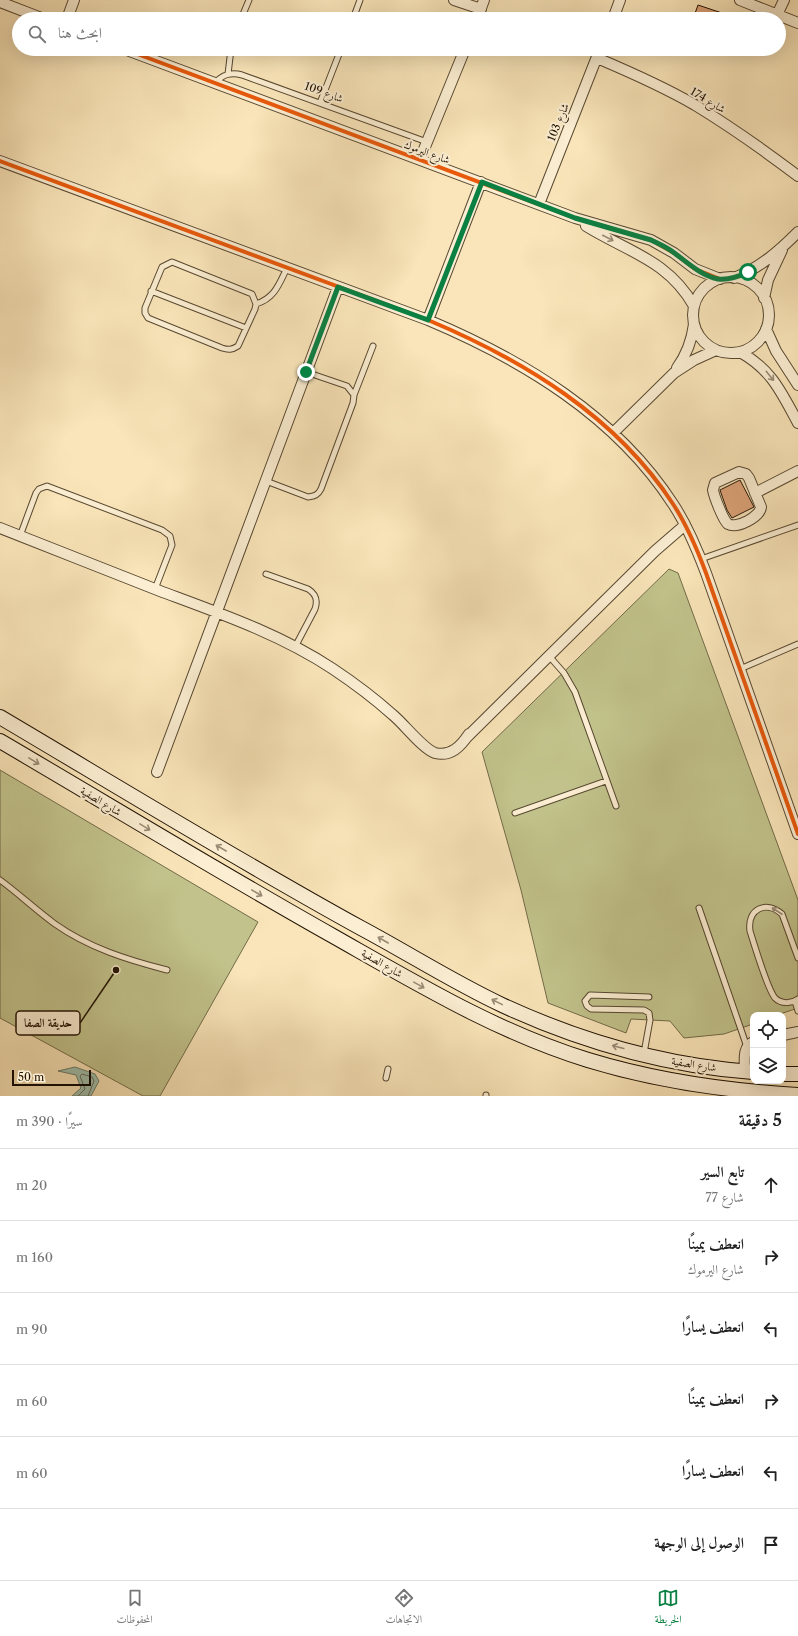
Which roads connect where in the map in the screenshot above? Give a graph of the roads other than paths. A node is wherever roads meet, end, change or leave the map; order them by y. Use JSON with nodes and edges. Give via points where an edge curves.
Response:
{"nodes":[{"id":1,"x":74,"y":0,"type":"edge"},
{"id":2,"x":249,"y":0,"type":"edge"},
{"id":3,"x":360,"y":0,"type":"edge"},
{"id":4,"x":454,"y":0,"type":"edge"},
{"id":5,"x":620,"y":0,"type":"edge"},
{"id":6,"x":740,"y":0,"type":"edge"},
{"id":7,"x":784,"y":0,"type":"edge"},
{"id":8,"x":0,"y":2,"type":"edge"},
{"id":9,"x":26,"y":12,"type":"edge"},
{"id":10,"x":70,"y":12,"type":"edge"},
{"id":11,"x":244,"y":12,"type":"edge"},
{"id":12,"x":356,"y":12,"type":"edge"},
{"id":13,"x":477,"y":12,"type":"edge"},
{"id":14,"x":616,"y":12,"type":"edge"},
{"id":15,"x":770,"y":12,"type":"edge"},
{"id":16,"x":778,"y":12,"type":"edge"},
{"id":17,"x":786,"y":18,"type":"edge"},
{"id":18,"x":798,"y":23,"type":"edge"},
{"id":19,"x":143,"y":56,"type":"edge"},
{"id":20,"x":230,"y":56,"type":"edge"},
{"id":21,"x":338,"y":56,"type":"edge"},
{"id":22,"x":462,"y":56,"type":"edge"},
{"id":23,"x":598,"y":56,"type":"edge"},
{"id":24,"x":604,"y":56,"type":"edge"},
{"id":25,"x":228,"y":74,"type":"junction"},
{"id":26,"x":214,"y":83,"type":"junction"},
{"id":27,"x":320,"y":103,"type":"junction"},
{"id":28,"x":427,"y":142,"type":"junction"},
{"id":29,"x":420,"y":159,"type":"junction"},
{"id":30,"x":0,"y":161,"type":"edge"},
{"id":31,"x":798,"y":176,"type":"edge"},
{"id":32,"x":482,"y":182,"type":"junction"},
{"id":33,"x":538,"y":204,"type":"junction"},
{"id":34,"x":575,"y":218,"type":"junction"},
{"id":35,"x":798,"y":232,"type":"edge"},
{"id":36,"x":785,"y":245,"type":"junction"},
{"id":37,"x":287,"y":268,"type":"junction"},
{"id":38,"x":734,"y":278,"type":"junction"},
{"id":39,"x":720,"y":279,"type":"junction"},
{"id":40,"x":338,"y":287,"type":"junction"},
{"id":41,"x":151,"y":291,"type":"junction"},
{"id":42,"x":764,"y":298,"type":"junction"},
{"id":43,"x":256,"y":304,"type":"junction"},
{"id":44,"x":694,"y":306,"type":"junction"},
{"id":45,"x":428,"y":320,"type":"junction"},
{"id":46,"x":694,"y":324,"type":"junction"},
{"id":47,"x":246,"y":328,"type":"junction"},
{"id":48,"x":766,"y":328,"type":"junction"},
{"id":49,"x":373,"y":346,"type":"dead end"},
{"id":50,"x":716,"y":350,"type":"junction"},
{"id":51,"x":740,"y":352,"type":"junction"},
{"id":52,"x":306,"y":372,"type":"junction"},
{"id":53,"x":674,"y":373,"type":"junction"},
{"id":54,"x":798,"y":385,"type":"edge"},
{"id":55,"x":354,"y":395,"type":"junction"},
{"id":56,"x":798,"y":423,"type":"edge"},
{"id":57,"x":613,"y":433,"type":"junction"},
{"id":58,"x":798,"y":471,"type":"edge"},
{"id":59,"x":266,"y":481,"type":"junction"},
{"id":60,"x":755,"y":493,"type":"junction"},
{"id":61,"x":685,"y":525,"type":"junction"},
{"id":62,"x":798,"y":525,"type":"edge"},
{"id":63,"x":0,"y":528,"type":"edge"},
{"id":64,"x":20,"y":536,"type":"junction"},
{"id":65,"x":701,"y":559,"type":"junction"},
{"id":66,"x":266,"y":574,"type":"dead end"},
{"id":67,"x":155,"y":589,"type":"junction"},
{"id":68,"x":216,"y":612,"type":"junction"},
{"id":69,"x":798,"y":644,"type":"edge"},
{"id":70,"x":296,"y":647,"type":"junction"},
{"id":71,"x":549,"y":656,"type":"junction"},
{"id":72,"x":740,"y":669,"type":"junction"},
{"id":73,"x":0,"y":717,"type":"edge"},
{"id":74,"x":0,"y":741,"type":"edge"},
{"id":75,"x":157,"y":772,"type":"dead end"},
{"id":76,"x":606,"y":781,"type":"junction"},
{"id":77,"x":616,"y":806,"type":"dead end"},
{"id":78,"x":515,"y":813,"type":"dead end"},
{"id":79,"x":798,"y":834,"type":"edge"},
{"id":80,"x":0,"y":880,"type":"edge"},
{"id":81,"x":699,"y":908,"type":"dead end"},
{"id":82,"x":798,"y":958,"type":"edge"},
{"id":83,"x":167,"y":970,"type":"dead end"},
{"id":84,"x":649,"y":997,"type":"dead end"},
{"id":85,"x":796,"y":1000,"type":"edge"},
{"id":86,"x":798,"y":1011,"type":"edge"},
{"id":87,"x":798,"y":1032,"type":"edge"},
{"id":88,"x":786,"y":1035,"type":"edge"},
{"id":89,"x":592,"y":1040,"type":"junction"},
{"id":90,"x":750,"y":1044,"type":"edge"},
{"id":91,"x":644,"y":1054,"type":"junction"},
{"id":92,"x":587,"y":1059,"type":"junction"},
{"id":93,"x":388,"y":1069,"type":"dead end"},
{"id":94,"x":749,"y":1071,"type":"edge"},
{"id":95,"x":786,"y":1074,"type":"edge"},
{"id":96,"x":798,"y":1074,"type":"edge"},
{"id":97,"x":386,"y":1078,"type":"dead end"},
{"id":98,"x":798,"y":1095,"type":"edge"}],
"edges":[{"from":1,"to":10,"type":"street"},
{"from":2,"to":11,"type":"lane"},
{"from":3,"to":12,"type":"lane"},
{"from":4,"to":13,"type":"street"},
{"from":5,"to":14,"type":"street"},
{"from":6,"to":15,"type":"street"},
{"from":7,"to":16,"type":"street"},
{"from":8,"to":9,"type":"street"},
{"from":17,"to":18,"type":"street"},
{"from":19,"to":26,"type":"street","name":"شارع اليرموك"},
{"from":20,"to":25,"type":"lane"},
{"from":21,"to":27,"type":"lane"},
{"from":22,"to":28,"type":"street"},
{"from":23,"to":33,"type":"street","name":"شارع 103"},
{"from":24,"to":31,"type":"street","name":"شارع 174","via":[[695,105],[764,150]]},
{"from":25,"to":26,"type":"lane"},
{"from":25,"to":27,"type":"lane","name":"شارع 109","via":[[242,75]]},
{"from":26,"to":29,"type":"street","name":"شارع اليرموك"},
{"from":27,"to":28,"type":"lane","name":"شارع 109"},
{"from":28,"to":29,"type":"street"},
{"from":29,"to":32,"type":"street","name":"شارع اليرموك"},
{"from":30,"to":37,"type":"street"},
{"from":32,"to":33,"type":"street","name":"شارع اليرموك"},
{"from":32,"to":45,"type":"street"},
{"from":33,"to":34,"type":"street","name":"شارع اليرموك"},
{"from":34,"to":39,"type":"street","name":"شارع اليرموك","via":[[651,240],[674,252],[695,269]]},
{"from":34,"to":44,"type":"street","name":"شارع اليرموك","one_way":true,"via":[[644,256],[667,272],[683,288]]},
{"from":35,"to":36,"type":"street"},
{"from":36,"to":38,"type":"street","via":[[761,265]]},
{"from":36,"to":42,"type":"street","via":[[768,280]]},
{"from":37,"to":40,"type":"street"},
{"from":37,"to":43,"type":"lane","via":[[273,294]]},
{"from":38,"to":39,"type":"street"},
{"from":38,"to":42,"type":"street","via":[[752,284]]},
{"from":39,"to":44,"type":"street","via":[[706,286]]},
{"from":40,"to":45,"type":"street"},
{"from":40,"to":52,"type":"street"},
{"from":41,"to":43,"type":"lane","via":[[162,267],[172,262],[247,291],[252,294]]},
{"from":41,"to":47,"type":"lane"},
{"from":41,"to":47,"type":"lane","via":[[144,308],[148,318],[222,348],[228,350],[238,346]]},
{"from":42,"to":48,"type":"street","via":[[768,308]]},
{"from":43,"to":47,"type":"lane"},
{"from":44,"to":46,"type":"street"},
{"from":45,"to":57,"type":"street","via":[[494,350],[526,368],[557,388]]},
{"from":46,"to":50,"type":"street","via":[[702,339]]},
{"from":46,"to":53,"type":"street","via":[[688,350]]},
{"from":48,"to":51,"type":"street","via":[[756,343]]},
{"from":48,"to":54,"type":"street","via":[[776,351]]},
{"from":49,"to":55,"type":"lane"},
{"from":50,"to":51,"type":"street"},
{"from":50,"to":53,"type":"street"},
{"from":51,"to":56,"type":"street","one_way":true,"via":[[768,373]]},
{"from":52,"to":55,"type":"lane","via":[[347,386]]},
{"from":52,"to":59,"type":"street"},
{"from":53,"to":57,"type":"street"},
{"from":55,"to":59,"type":"lane","via":[[318,494],[308,497]]},
{"from":57,"to":61,"type":"street","via":[[646,466],[674,504]]},
{"from":58,"to":60,"type":"street"},
{"from":59,"to":68,"type":"street"},
{"from":60,"to":60,"type":"street","via":[[761,507],[758,515],[732,526],[726,522],[713,490],[715,483],[739,472],[746,474]]},
{"from":61,"to":65,"type":"street"},
{"from":61,"to":71,"type":"street","via":[[655,551]]},
{"from":62,"to":65,"type":"lane"},
{"from":63,"to":64,"type":"street"},
{"from":64,"to":67,"type":"street"},
{"from":64,"to":67,"type":"lane","via":[[36,493],[42,486],[162,530],[170,536],[172,544]]},
{"from":65,"to":72,"type":"street"},
{"from":66,"to":70,"type":"lane","via":[[308,589],[316,597],[315,609]]},
{"from":67,"to":68,"type":"street"},
{"from":68,"to":70,"type":"street"},
{"from":68,"to":75,"type":"street"},
{"from":69,"to":72,"type":"lane"},
{"from":70,"to":71,"type":"street","via":[[372,696],[423,746],[435,753],[448,753],[460,747],[469,734]]},
{"from":71,"to":76,"type":"lane","via":[[564,673],[575,692]]},
{"from":72,"to":79,"type":"street"},
{"from":89,"to":73,"type":"main road","name":"شارع الصفية","one_way":true,"via":[[501,1004],[458,983],[272,878]]},
{"from":74,"to":92,"type":"main road","name":"شارع الصفية","one_way":true,"via":[[419,985],[520,1035]]},
{"from":76,"to":77,"type":"lane"},
{"from":76,"to":78,"type":"lane"},
{"from":80,"to":83,"type":"lane","via":[[38,912],[76,937],[118,956]]},
{"from":81,"to":90,"type":"lane"},
{"from":82,"to":85,"type":"lane","one_way":true,"via":[[782,914],[770,907],[756,911],[751,917],[750,931],[772,994],[782,1002]]},
{"from":84,"to":91,"type":"lane","via":[[590,995],[585,1001],[592,1009],[644,1010],[649,1013]]},
{"from":85,"to":86,"type":"lane"},
{"from":87,"to":88,"type":"street"},
{"from":91,"to":89,"type":"main road","name":"شارع الصفية","one_way":true},
{"from":89,"to":92,"type":"main road","via":[[585,1051]]},
{"from":90,"to":94,"type":"street"},
{"from":91,"to":94,"type":"main road","name":"شارع الصفية"},
{"from":92,"to":98,"type":"main road","name":"شارع الصفية","via":[[640,1074],[682,1082],[725,1089]]},
{"from":93,"to":97,"type":"lane"},
{"from":95,"to":96,"type":"main road"}]}
